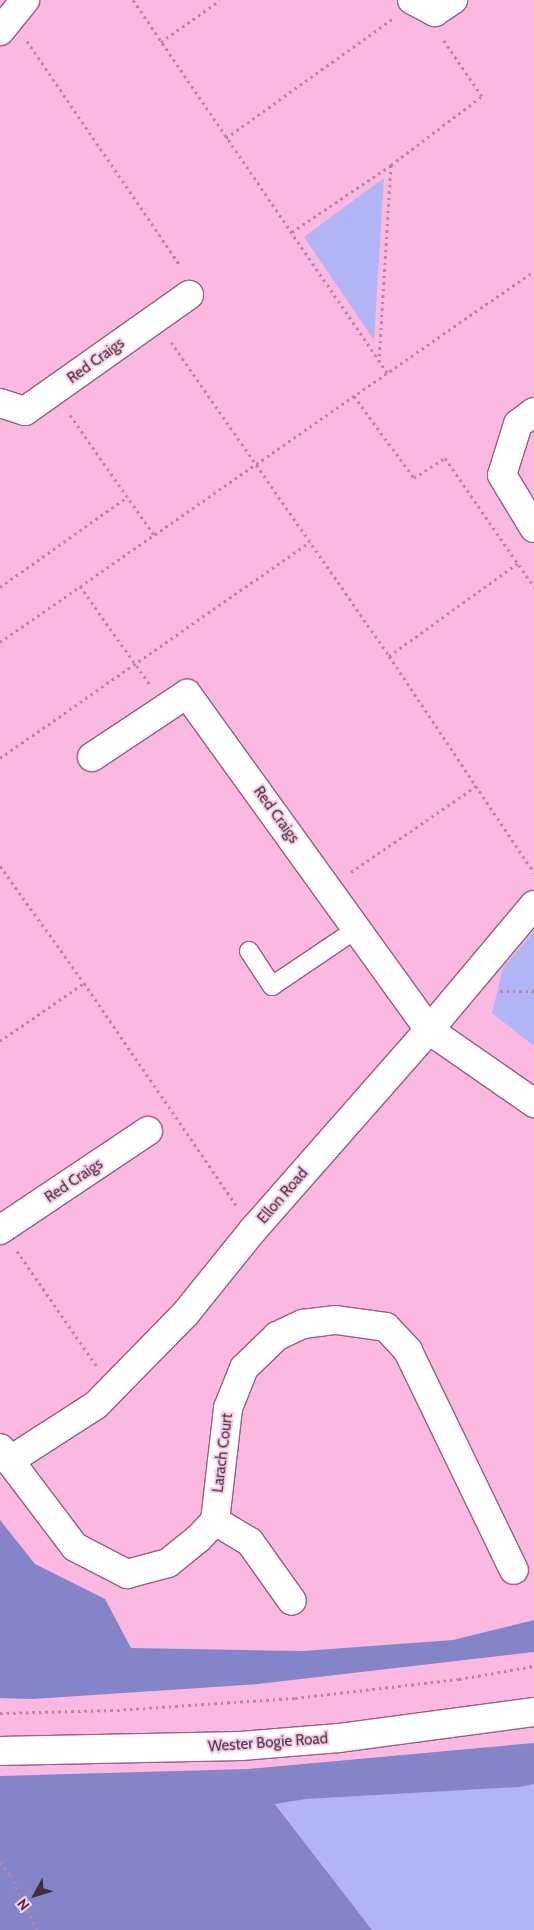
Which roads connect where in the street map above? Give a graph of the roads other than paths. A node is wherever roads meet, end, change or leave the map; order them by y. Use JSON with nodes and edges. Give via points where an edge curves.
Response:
{"nodes":[{"id":1,"x":453,"y":0,"type":"edge"},
{"id":2,"x":414,"y":1,"type":"edge"},
{"id":3,"x":188,"y":294,"type":"road end"},
{"id":4,"x":0,"y":403,"type":"edge"},
{"id":5,"x":534,"y":412,"type":"edge"},
{"id":6,"x":534,"y":528,"type":"edge"},
{"id":7,"x":92,"y":757,"type":"dead end"},
{"id":8,"x":534,"y":905,"type":"edge"},
{"id":9,"x":358,"y":928,"type":"junction"},
{"id":10,"x":249,"y":952,"type":"dead end"},
{"id":11,"x":429,"y":1030,"type":"junction"},
{"id":12,"x":534,"y":1102,"type":"edge"},
{"id":13,"x":148,"y":1131,"type":"dead end"},
{"id":14,"x":1,"y":1230,"type":"edge"},
{"id":15,"x":4,"y":1454,"type":"edge"},
{"id":16,"x":215,"y":1521,"type":"junction"},
{"id":17,"x":514,"y":1570,"type":"dead end"},
{"id":18,"x":292,"y":1601,"type":"dead end"},
{"id":19,"x":534,"y":1712,"type":"edge"},
{"id":20,"x":0,"y":1751,"type":"edge"}],
"edges":[{"from":1,"to":2,"type":"street","via":[[435,12]]},
{"from":3,"to":4,"type":"street","name":"Red Craigs","via":[[25,412]]},
{"from":5,"to":6,"type":"street","via":[[518,424],[502,475]]},
{"from":7,"to":9,"type":"street","name":"Red Craigs","via":[[187,694]]},
{"from":8,"to":11,"type":"street","name":"Ellon Road"},
{"from":9,"to":10,"type":"lane","via":[[272,986]]},
{"from":9,"to":11,"type":"street","name":"Red Craigs"},
{"from":11,"to":12,"type":"street"},
{"from":11,"to":15,"type":"street","name":"Ellon Road","via":[[253,1230],[186,1313],[96,1405]]},
{"from":13,"to":14,"type":"street","name":"Red Craigs"},
{"from":15,"to":16,"type":"street","via":[[75,1547],[127,1574],[168,1564]]},
{"from":16,"to":17,"type":"street","name":"Larach Court","via":[[228,1408],[244,1368],[277,1336],[303,1324],[336,1320],[386,1327],[408,1351]]},
{"from":16,"to":18,"type":"street","via":[[250,1542]]},
{"from":19,"to":20,"type":"street","name":"Wester Bogie Road","via":[[339,1738],[241,1746]]}]}
